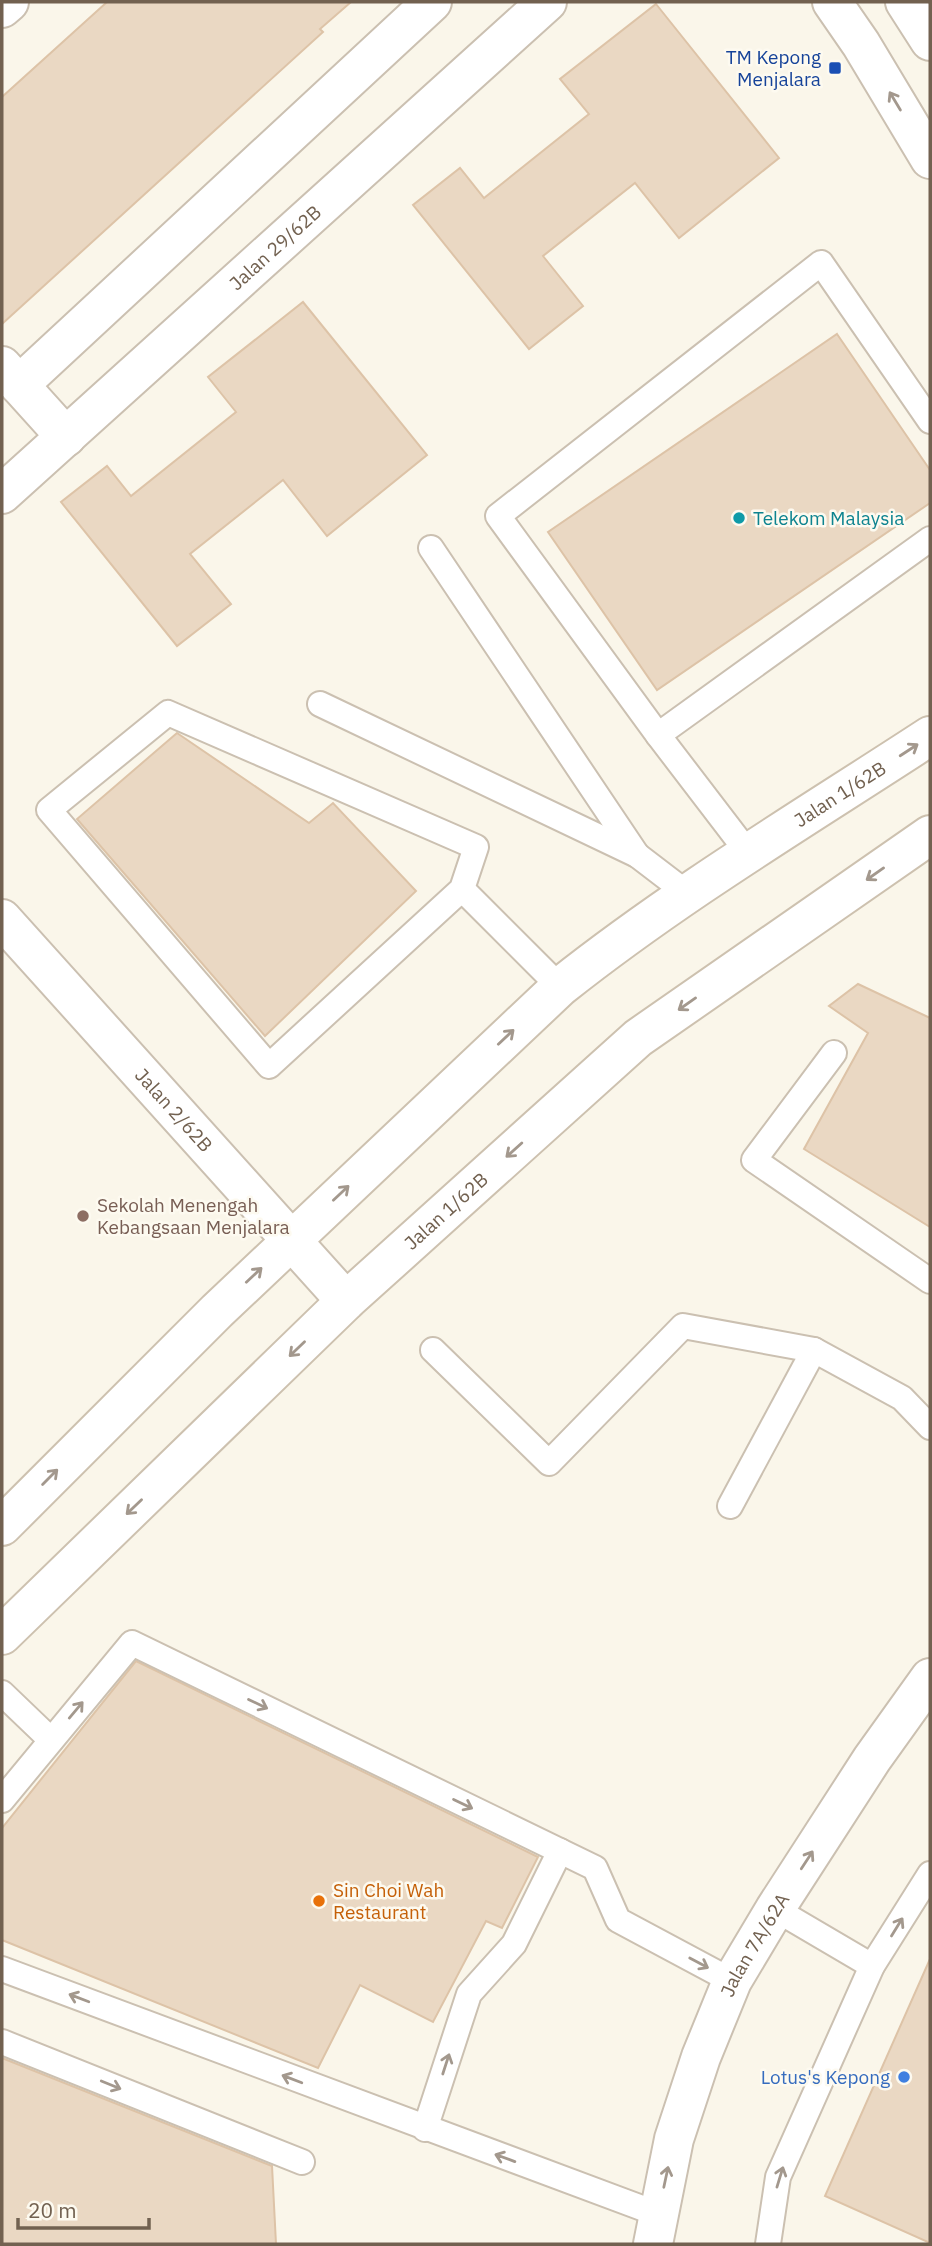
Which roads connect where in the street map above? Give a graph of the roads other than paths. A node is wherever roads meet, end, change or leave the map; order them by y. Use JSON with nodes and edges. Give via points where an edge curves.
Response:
{"nodes":[{"id":1,"x":9,"y":2,"type":"edge"},
{"id":2,"x":432,"y":2,"type":"edge"},
{"id":3,"x":547,"y":2,"type":"edge"},
{"id":4,"x":832,"y":2,"type":"edge"},
{"id":5,"x":905,"y":2,"type":"edge"},
{"id":6,"x":2,"y":8,"type":"edge"},
{"id":7,"x":930,"y":41,"type":"edge"},
{"id":8,"x":930,"y":159,"type":"edge"},
{"id":9,"x":11,"y":375,"type":"edge"},
{"id":10,"x":930,"y":421,"type":"edge"},
{"id":11,"x":66,"y":437,"type":"junction"},
{"id":12,"x":2,"y":494,"type":"edge"},
{"id":13,"x":930,"y":539,"type":"edge"},
{"id":14,"x":431,"y":548,"type":"dead end"},
{"id":15,"x":320,"y":704,"type":"dead end"},
{"id":16,"x":658,"y":735,"type":"junction"},
{"id":17,"x":930,"y":736,"type":"edge"},
{"id":18,"x":930,"y":835,"type":"edge"},
{"id":19,"x":749,"y":854,"type":"junction"},
{"id":20,"x":637,"y":855,"type":"junction"},
{"id":21,"x":461,"y":889,"type":"junction"},
{"id":22,"x":688,"y":894,"type":"junction"},
{"id":23,"x":2,"y":919,"type":"edge"},
{"id":24,"x":560,"y":987,"type":"junction"},
{"id":25,"x":834,"y":1053,"type":"dead end"},
{"id":26,"x":291,"y":1240,"type":"junction"},
{"id":27,"x":930,"y":1281,"type":"edge"},
{"id":28,"x":346,"y":1301,"type":"junction"},
{"id":29,"x":433,"y":1350,"type":"dead end"},
{"id":30,"x":814,"y":1350,"type":"junction"},
{"id":31,"x":930,"y":1427,"type":"edge"},
{"id":32,"x":730,"y":1506,"type":"dead end"},
{"id":33,"x":2,"y":1525,"type":"edge"},
{"id":34,"x":2,"y":1635,"type":"edge"},
{"id":35,"x":930,"y":1678,"type":"edge"},
{"id":36,"x":2,"y":1693,"type":"edge"},
{"id":37,"x":51,"y":1740,"type":"junction"},
{"id":38,"x":2,"y":1800,"type":"edge"},
{"id":39,"x":560,"y":1851,"type":"junction"},
{"id":40,"x":930,"y":1874,"type":"edge"},
{"id":41,"x":775,"y":1909,"type":"junction"},
{"id":42,"x":872,"y":1966,"type":"junction"},
{"id":43,"x":2,"y":1969,"type":"edge"},
{"id":44,"x":732,"y":1981,"type":"junction"},
{"id":45,"x":2,"y":2042,"type":"edge"},
{"id":46,"x":425,"y":2129,"type":"junction"},
{"id":47,"x":302,"y":2162,"type":"dead end"},
{"id":48,"x":656,"y":2229,"type":"edge"},
{"id":49,"x":768,"y":2244,"type":"edge"}],
"edges":[{"from":1,"to":6,"type":"street"},
{"from":2,"to":9,"type":"street"},
{"from":3,"to":11,"type":"street","name":"Jalan 29/62B"},
{"from":8,"to":4,"type":"street","one_way":true},
{"from":5,"to":7,"type":"street"},
{"from":9,"to":11,"type":"street"},
{"from":10,"to":16,"type":"lane","via":[[821,262],[498,516]]},
{"from":11,"to":12,"type":"street","name":"Jalan 29/62B"},
{"from":13,"to":16,"type":"lane"},
{"from":14,"to":20,"type":"lane"},
{"from":15,"to":20,"type":"lane"},
{"from":16,"to":19,"type":"lane"},
{"from":19,"to":17,"type":"street","name":"Jalan 1/62B","one_way":true},
{"from":18,"to":28,"type":"street","name":"Jalan 1/62B","one_way":true,"via":[[638,1038]]},
{"from":19,"to":22,"type":"street","name":"Jalan 1/62B"},
{"from":20,"to":22,"type":"lane"},
{"from":21,"to":21,"type":"lane","via":[[269,1066],[49,810],[168,713],[476,847]]},
{"from":21,"to":24,"type":"lane"},
{"from":22,"to":24,"type":"street","name":"Jalan 1/62B"},
{"from":23,"to":26,"type":"street","name":"Jalan 2/62B"},
{"from":26,"to":24,"type":"street","name":"Jalan 1/62B","one_way":true},
{"from":25,"to":27,"type":"lane","via":[[754,1160]]},
{"from":26,"to":28,"type":"street","name":"Jalan 2/62B"},
{"from":33,"to":26,"type":"street","name":"Jalan 1/62B","one_way":true},
{"from":28,"to":34,"type":"street","name":"Jalan 1/62B","one_way":true},
{"from":29,"to":30,"type":"lane","via":[[549,1462],[683,1326]]},
{"from":30,"to":31,"type":"lane","via":[[902,1398]]},
{"from":30,"to":32,"type":"lane"},
{"from":41,"to":35,"type":"street","name":"Jalan 7A/62A","one_way":true},
{"from":36,"to":37,"type":"lane"},
{"from":37,"to":38,"type":"lane"},
{"from":37,"to":39,"type":"lane","one_way":true,"via":[[132,1643]]},
{"from":39,"to":44,"type":"lane","one_way":true,"via":[[595,1868],[618,1920]]},
{"from":46,"to":39,"type":"lane","one_way":true,"via":[[469,1994],[514,1944]]},
{"from":42,"to":40,"type":"lane","one_way":true},
{"from":41,"to":42,"type":"lane"},
{"from":41,"to":44,"type":"street","name":"Jalan 7A/62A"},
{"from":49,"to":42,"type":"lane","one_way":true,"via":[[778,2177]]},
{"from":46,"to":43,"type":"lane","one_way":true},
{"from":48,"to":44,"type":"street","name":"Jalan 7A/62A","one_way":true,"via":[[674,2138]]},
{"from":45,"to":47,"type":"lane","one_way":true},
{"from":48,"to":46,"type":"lane","one_way":true}]}
